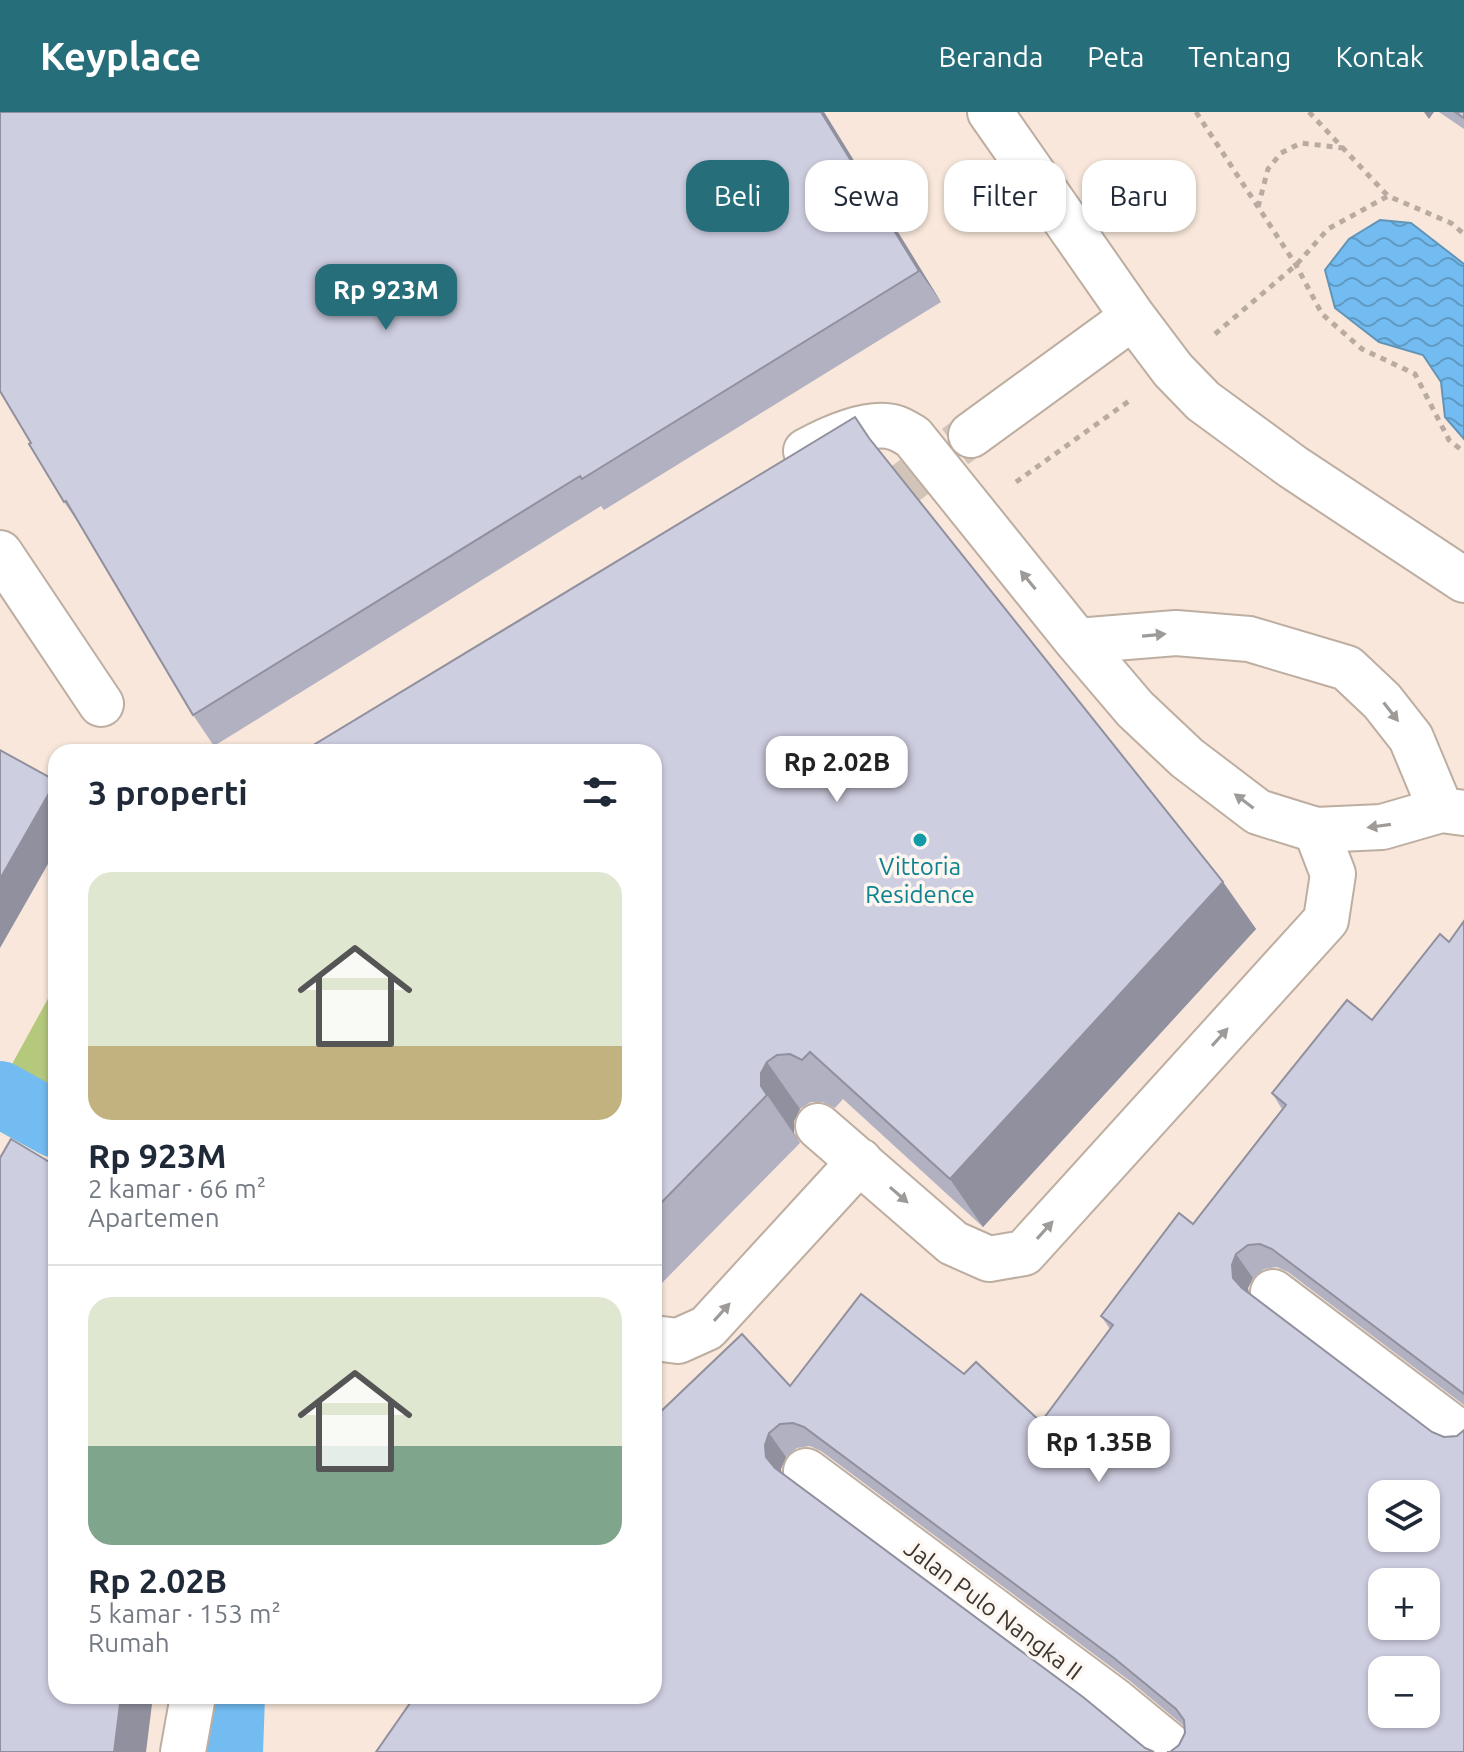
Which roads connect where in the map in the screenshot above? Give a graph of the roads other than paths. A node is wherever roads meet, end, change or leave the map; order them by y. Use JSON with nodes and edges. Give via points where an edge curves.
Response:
{"nodes":[{"id":1,"x":990,"y":112,"type":"edge"},
{"id":2,"x":1133,"y":317,"type":"junction"},
{"id":3,"x":971,"y":435,"type":"tunnel mouth"},
{"id":4,"x":767,"y":473,"type":"edge"},
{"id":5,"x":0,"y":553,"type":"edge"},
{"id":6,"x":1464,"y":580,"type":"edge"},
{"id":7,"x":1077,"y":641,"type":"junction"},
{"id":8,"x":101,"y":704,"type":"dead end"},
{"id":9,"x":1452,"y":812,"type":"edge"},
{"id":10,"x":1316,"y":830,"type":"junction"},
{"id":11,"x":818,"y":1126,"type":"edge"},
{"id":12,"x":860,"y":1161,"type":"junction"},
{"id":13,"x":1273,"y":1292,"type":"dead end"},
{"id":14,"x":662,"y":1339,"type":"edge"},
{"id":15,"x":1464,"y":1436,"type":"edge"},
{"id":16,"x":806,"y":1471,"type":"dead end"},
{"id":17,"x":192,"y":1704,"type":"edge"},
{"id":18,"x":183,"y":1752,"type":"edge"},
{"id":19,"x":1177,"y":1752,"type":"edge"}],
"edges":[{"from":1,"to":2,"type":"street"},
{"from":2,"to":3,"type":"street"},
{"from":2,"to":6,"type":"street","via":[[1203,401]]},
{"from":7,"to":4,"type":"street","one_way":true,"via":[[913,437],[895,427],[868,426]]},
{"from":5,"to":8,"type":"street"},
{"from":7,"to":9,"type":"street","one_way":true,"via":[[1176,633],[1249,639],[1347,668],[1411,738]]},
{"from":10,"to":7,"type":"street","one_way":true,"via":[[1258,812],[1187,758],[1135,709]]},
{"from":9,"to":10,"type":"street","one_way":true,"via":[[1382,827]]},
{"from":12,"to":10,"type":"street","one_way":true,"via":[[953,1243],[989,1259],[1024,1253],[1326,920],[1333,874]]},
{"from":11,"to":12,"type":"street"},
{"from":14,"to":12,"type":"street","one_way":true,"via":[[678,1341],[707,1328]]},
{"from":13,"to":15,"type":"street"},
{"from":16,"to":19,"type":"street","name":"Jalan Pulo Nangka II"},
{"from":17,"to":18,"type":"street"}]}
